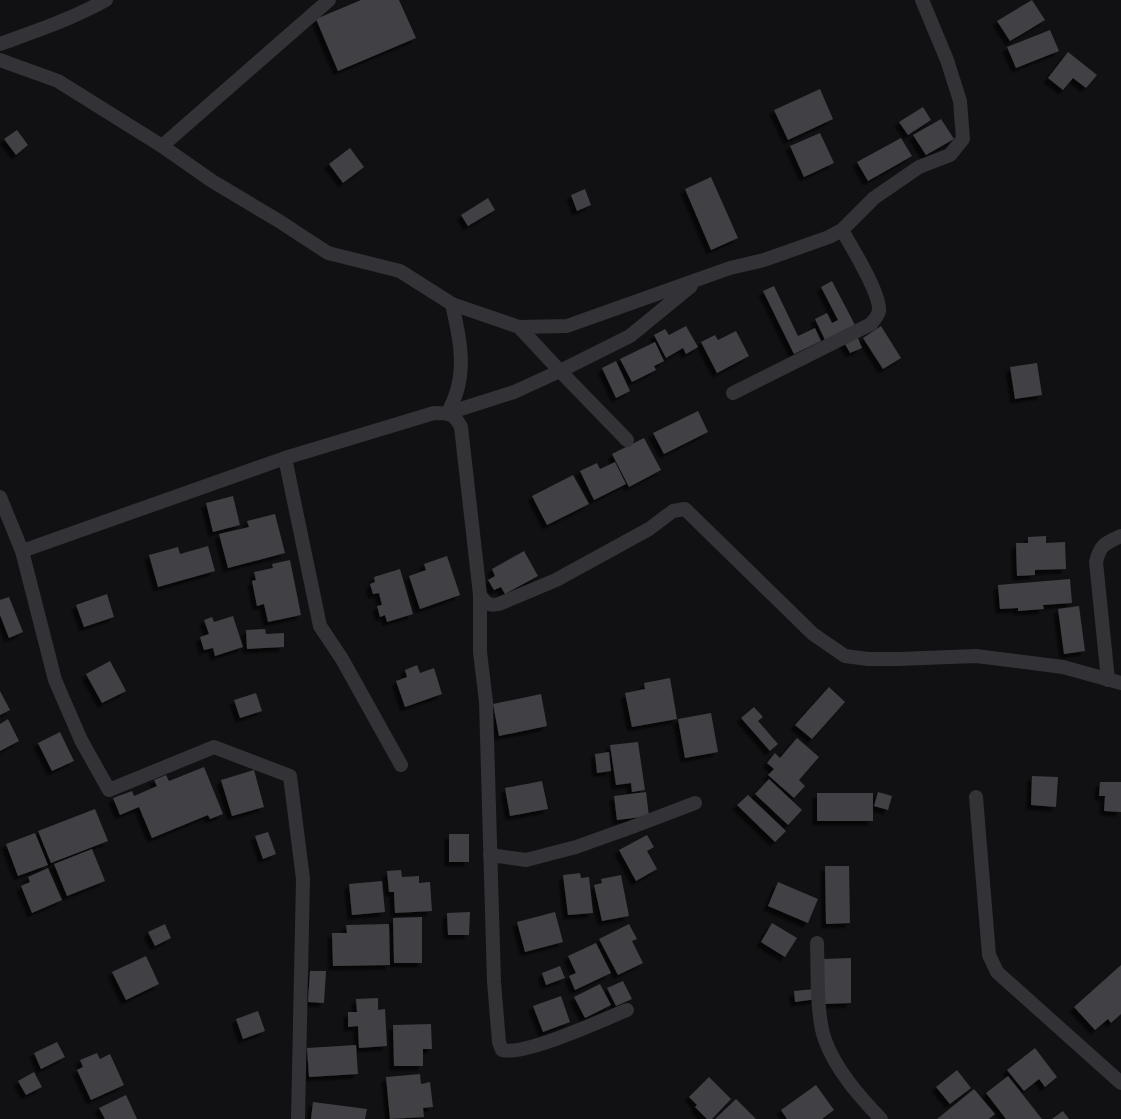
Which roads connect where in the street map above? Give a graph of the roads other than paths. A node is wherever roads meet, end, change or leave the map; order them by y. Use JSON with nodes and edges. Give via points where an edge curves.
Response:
{"nodes":[{"id":1,"x":106,"y":0,"type":"edge"},
{"id":2,"x":329,"y":0,"type":"edge"},
{"id":3,"x":922,"y":0,"type":"edge"},
{"id":4,"x":0,"y":44,"type":"edge"},
{"id":5,"x":0,"y":60,"type":"edge"},
{"id":6,"x":162,"y":146,"type":"junction"},
{"id":7,"x":842,"y":230,"type":"junction"},
{"id":8,"x":699,"y":278,"type":"junction"},
{"id":9,"x":452,"y":304,"type":"junction"},
{"id":10,"x":519,"y":327,"type":"junction"},
{"id":11,"x":560,"y":372,"type":"junction"},
{"id":12,"x":733,"y":393,"type":"dead end"},
{"id":13,"x":448,"y":413,"type":"junction"},
{"id":14,"x":627,"y":440,"type":"dead end"},
{"id":15,"x":285,"y":458,"type":"junction"},
{"id":16,"x":0,"y":497,"type":"edge"},
{"id":17,"x":1121,"y":536,"type":"edge"},
{"id":18,"x":22,"y":550,"type":"junction"},
{"id":19,"x":480,"y":595,"type":"junction"},
{"id":20,"x":1114,"y":682,"type":"edge"},
{"id":21,"x":401,"y":766,"type":"dead end"},
{"id":22,"x":976,"y":797,"type":"dead end"},
{"id":23,"x":695,"y":803,"type":"dead end"},
{"id":24,"x":490,"y":855,"type":"junction"},
{"id":25,"x":817,"y":943,"type":"dead end"},
{"id":26,"x":627,"y":1010,"type":"dead end"},
{"id":27,"x":1121,"y":1083,"type":"edge"},
{"id":28,"x":298,"y":1119,"type":"edge"},
{"id":29,"x":880,"y":1119,"type":"edge"}],
"edges":[{"from":1,"to":4,"type":"street","via":[[53,25]]},
{"from":2,"to":6,"type":"street"},
{"from":3,"to":7,"type":"street","via":[[960,101],[963,139],[950,155],[919,167],[874,198]]},
{"from":5,"to":6,"type":"street","via":[[58,81]]},
{"from":6,"to":9,"type":"street","via":[[328,253],[400,270]]},
{"from":7,"to":8,"type":"street","via":[[793,250]]},
{"from":7,"to":12,"type":"street","via":[[873,288],[879,313],[871,324]]},
{"from":8,"to":10,"type":"street","via":[[567,326]]},
{"from":8,"to":11,"type":"street","via":[[630,336]]},
{"from":9,"to":10,"type":"street"},
{"from":9,"to":13,"type":"street","via":[[462,361],[458,386]]},
{"from":10,"to":11,"type":"street"},
{"from":11,"to":13,"type":"street","via":[[514,392]]},
{"from":11,"to":14,"type":"street"},
{"from":13,"to":15,"type":"street","via":[[434,413]]},
{"from":13,"to":19,"type":"street","via":[[457,418],[461,427]]},
{"from":15,"to":18,"type":"street"},
{"from":15,"to":21,"type":"street","via":[[320,626]]},
{"from":16,"to":18,"type":"street"},
{"from":17,"to":20,"type":"street","via":[[1099,550],[1096,562]]},
{"from":18,"to":28,"type":"street","via":[[55,680],[81,740],[109,790],[214,747],[290,776],[303,879]]},
{"from":19,"to":20,"type":"street","via":[[491,606],[500,604],[556,580],[649,529],[674,511],[685,509],[813,634],[845,656],[868,659],[976,656],[1063,666]]},
{"from":19,"to":24,"type":"street"},
{"from":22,"to":27,"type":"street","via":[[988,955],[997,972]]},
{"from":23,"to":24,"type":"street","via":[[585,844],[526,860]]},
{"from":24,"to":26,"type":"street","via":[[494,982],[502,1050],[534,1046]]},
{"from":25,"to":29,"type":"street","via":[[824,1039],[837,1066]]}]}
